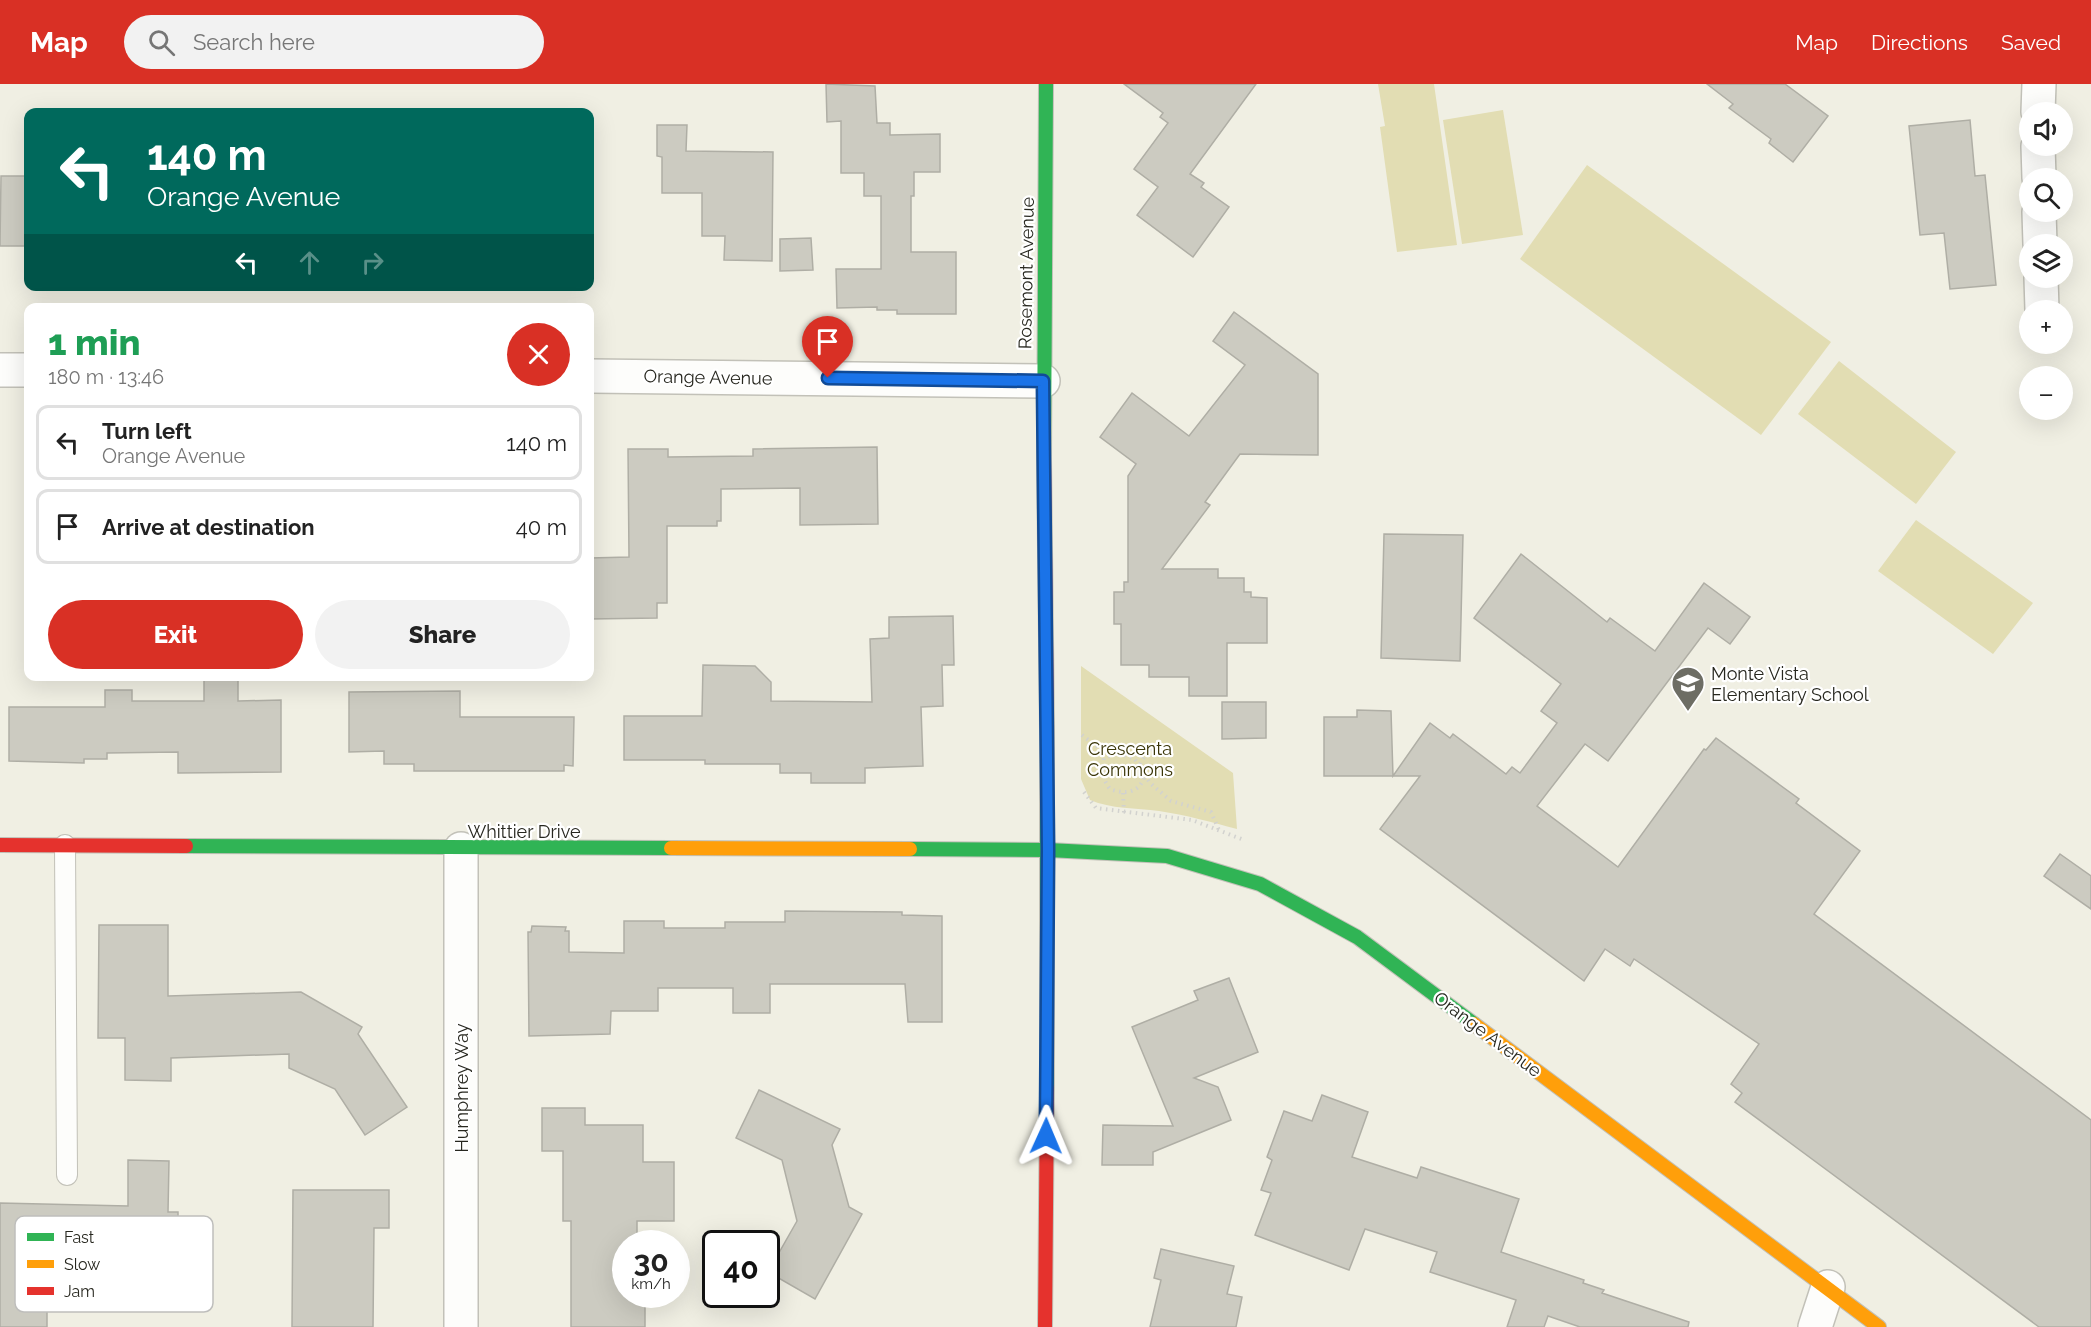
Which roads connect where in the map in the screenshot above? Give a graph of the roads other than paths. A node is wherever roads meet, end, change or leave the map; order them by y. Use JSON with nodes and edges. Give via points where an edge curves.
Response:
{"nodes":[{"id":1,"x":1046,"y":84,"type":"edge"},
{"id":2,"x":2038,"y":84,"type":"edge"},
{"id":3,"x":2038,"y":102,"type":"edge"},
{"id":4,"x":0,"y":370,"type":"edge"},
{"id":5,"x":24,"y":370,"type":"edge"},
{"id":6,"x":594,"y":376,"type":"edge"},
{"id":7,"x":1043,"y":381,"type":"junction"},
{"id":8,"x":0,"y":845,"type":"edge"},
{"id":9,"x":65,"y":845,"type":"junction"},
{"id":10,"x":461,"y":849,"type":"junction"},
{"id":11,"x":1048,"y":850,"type":"junction"},
{"id":12,"x":67,"y":1175,"type":"dead end"},
{"id":13,"x":1828,"y":1287,"type":"junction"},
{"id":14,"x":461,"y":1327,"type":"edge"},
{"id":15,"x":1045,"y":1327,"type":"edge"},
{"id":16,"x":1815,"y":1327,"type":"edge"},
{"id":17,"x":1879,"y":1327,"type":"edge"}],
"edges":[{"from":1,"to":7,"type":"street","name":"Rosemont Avenue"},
{"from":2,"to":3,"type":"street"},
{"from":4,"to":5,"type":"street"},
{"from":6,"to":7,"type":"street","name":"Orange Avenue"},
{"from":7,"to":11,"type":"street","name":"Rosemont Avenue"},
{"from":8,"to":9,"type":"street","name":"Whittier Drive"},
{"from":9,"to":10,"type":"street","name":"Whittier Drive"},
{"from":9,"to":12,"type":"lane"},
{"from":10,"to":11,"type":"street","name":"Whittier Drive"},
{"from":10,"to":14,"type":"street","name":"Humphrey Way"},
{"from":11,"to":13,"type":"street","name":"Orange Avenue","via":[[1167,856],[1260,884],[1357,937]]},
{"from":11,"to":15,"type":"street","name":"Rosemont Avenue"},
{"from":13,"to":16,"type":"street"},
{"from":13,"to":17,"type":"street","name":"Orange Avenue"}]}
